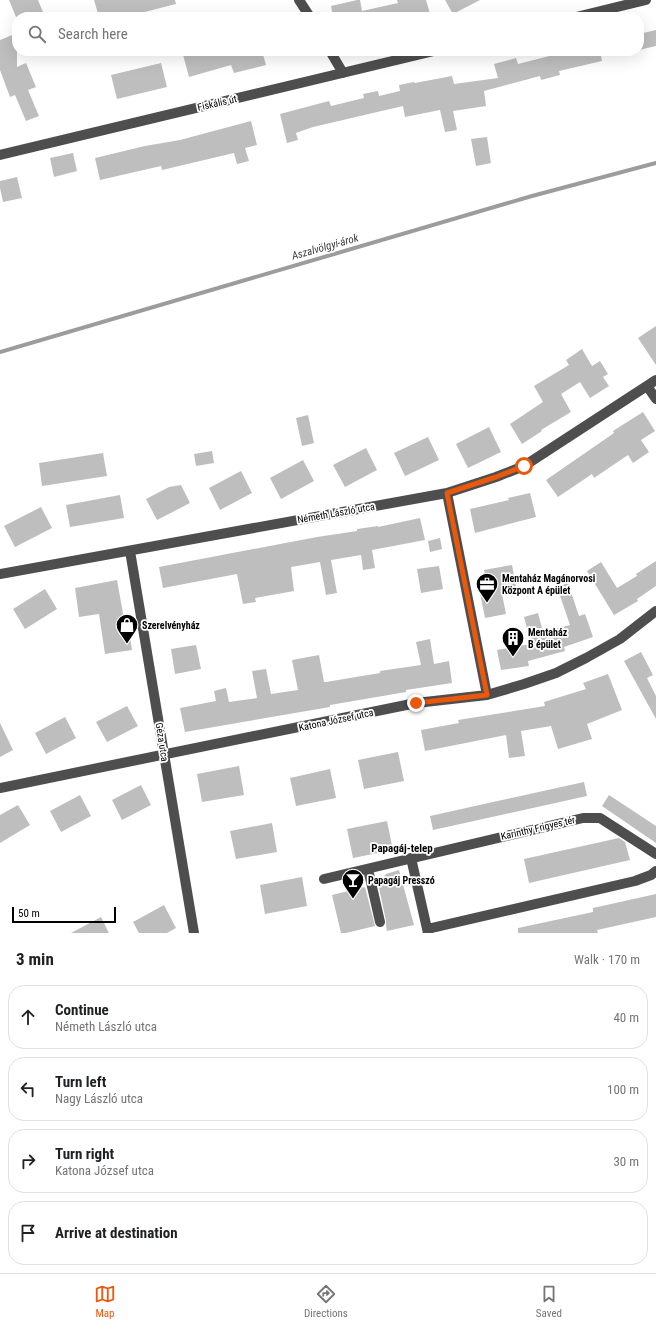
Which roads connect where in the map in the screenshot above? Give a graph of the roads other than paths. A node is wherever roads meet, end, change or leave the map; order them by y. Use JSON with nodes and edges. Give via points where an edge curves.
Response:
{"nodes":[{"id":1,"x":299,"y":0,"type":"edge"},
{"id":2,"x":646,"y":0,"type":"edge"},
{"id":3,"x":307,"y":12,"type":"edge"},
{"id":4,"x":597,"y":12,"type":"edge"},
{"id":5,"x":333,"y":56,"type":"edge"},
{"id":6,"x":413,"y":56,"type":"edge"},
{"id":7,"x":343,"y":73,"type":"junction"},
{"id":8,"x":0,"y":155,"type":"edge"},
{"id":9,"x":656,"y":380,"type":"edge"},
{"id":10,"x":647,"y":386,"type":"junction"},
{"id":11,"x":656,"y":399,"type":"edge"},
{"id":12,"x":447,"y":493,"type":"junction"},
{"id":13,"x":130,"y":551,"type":"junction"},
{"id":14,"x":0,"y":574,"type":"edge"},
{"id":15,"x":656,"y":611,"type":"edge"},
{"id":16,"x":487,"y":695,"type":"junction"},
{"id":17,"x":164,"y":755,"type":"junction"},
{"id":18,"x":0,"y":788,"type":"edge"},
{"id":19,"x":656,"y":854,"type":"edge"},
{"id":20,"x":411,"y":858,"type":"junction"},
{"id":21,"x":368,"y":869,"type":"junction"},
{"id":22,"x":656,"y":871,"type":"edge"},
{"id":23,"x":324,"y":879,"type":"dead end"},
{"id":24,"x":380,"y":922,"type":"dead end"},
{"id":25,"x":428,"y":931,"type":"edge"},
{"id":26,"x":194,"y":933,"type":"edge"}],
"edges":[{"from":1,"to":3,"type":"street"},
{"from":2,"to":4,"type":"street"},
{"from":5,"to":7,"type":"street"},
{"from":6,"to":7,"type":"street","name":"Fiskális út"},
{"from":7,"to":8,"type":"street","name":"Fiskális út"},
{"from":9,"to":10,"type":"street","name":"Németh László utca"},
{"from":10,"to":11,"type":"street"},
{"from":10,"to":12,"type":"street","name":"Németh László utca","via":[[524,466]]},
{"from":12,"to":13,"type":"street","name":"Németh László utca"},
{"from":12,"to":16,"type":"street"},
{"from":13,"to":14,"type":"street","name":"Németh László utca"},
{"from":13,"to":17,"type":"street","name":"Géza utca"},
{"from":15,"to":16,"type":"street","name":"Katona József utca","via":[[620,639],[556,673]]},
{"from":16,"to":17,"type":"street","name":"Katona József utca","via":[[416,703]]},
{"from":17,"to":18,"type":"street","name":"Katona József utca"},
{"from":17,"to":26,"type":"street","name":"Géza utca"},
{"from":19,"to":20,"type":"street","name":"Karinthy Frigyes tér","via":[[600,818],[583,818]]},
{"from":20,"to":21,"type":"street","name":"Karinthy Frigyes tér"},
{"from":20,"to":25,"type":"street"},
{"from":21,"to":23,"type":"street","name":"Karinthy Frigyes tér"},
{"from":21,"to":24,"type":"street"},
{"from":22,"to":25,"type":"street","via":[[636,881]]}]}
